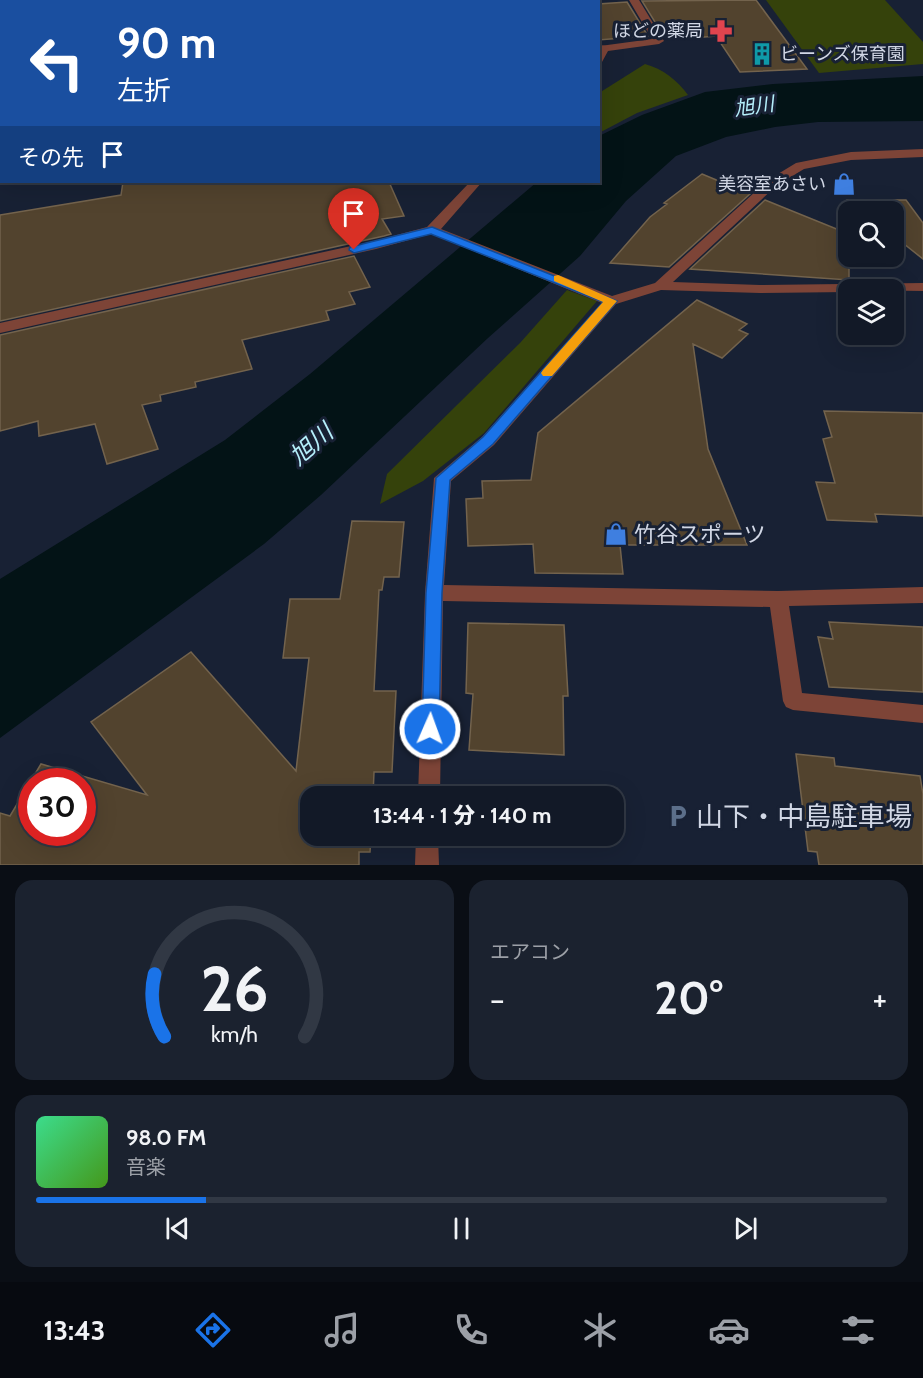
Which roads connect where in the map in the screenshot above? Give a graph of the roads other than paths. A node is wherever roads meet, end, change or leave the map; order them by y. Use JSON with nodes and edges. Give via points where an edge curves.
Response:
{"nodes":[{"id":1,"x":634,"y":0,"type":"edge"},
{"id":2,"x":601,"y":48,"type":"edge"},
{"id":3,"x":923,"y":153,"type":"edge"},
{"id":4,"x":475,"y":183,"type":"edge"},
{"id":5,"x":432,"y":230,"type":"junction"},
{"id":6,"x":660,"y":286,"type":"junction"},
{"id":7,"x":923,"y":287,"type":"edge"},
{"id":8,"x":611,"y":301,"type":"junction"},
{"id":9,"x":0,"y":328,"type":"edge"},
{"id":10,"x":434,"y":593,"type":"junction"},
{"id":11,"x":923,"y":595,"type":"edge"},
{"id":12,"x":778,"y":598,"type":"junction"},
{"id":13,"x":923,"y":714,"type":"edge"},
{"id":14,"x":429,"y":786,"type":"edge"},
{"id":15,"x":427,"y":846,"type":"edge"},
{"id":16,"x":427,"y":865,"type":"edge"}],
"edges":[{"from":1,"to":2,"type":"street","via":[[659,40]]},
{"from":3,"to":6,"type":"street","via":[[851,156],[800,166],[772,183]]},
{"from":4,"to":5,"type":"street"},
{"from":5,"to":8,"type":"street"},
{"from":5,"to":9,"type":"street"},
{"from":6,"to":7,"type":"street"},
{"from":6,"to":8,"type":"street"},
{"from":8,"to":10,"type":"street","via":[[488,441],[443,478]]},
{"from":10,"to":12,"type":"street"},
{"from":10,"to":14,"type":"street"},
{"from":11,"to":12,"type":"street"},
{"from":12,"to":13,"type":"street","via":[[793,701]]},
{"from":15,"to":16,"type":"street"}]}
